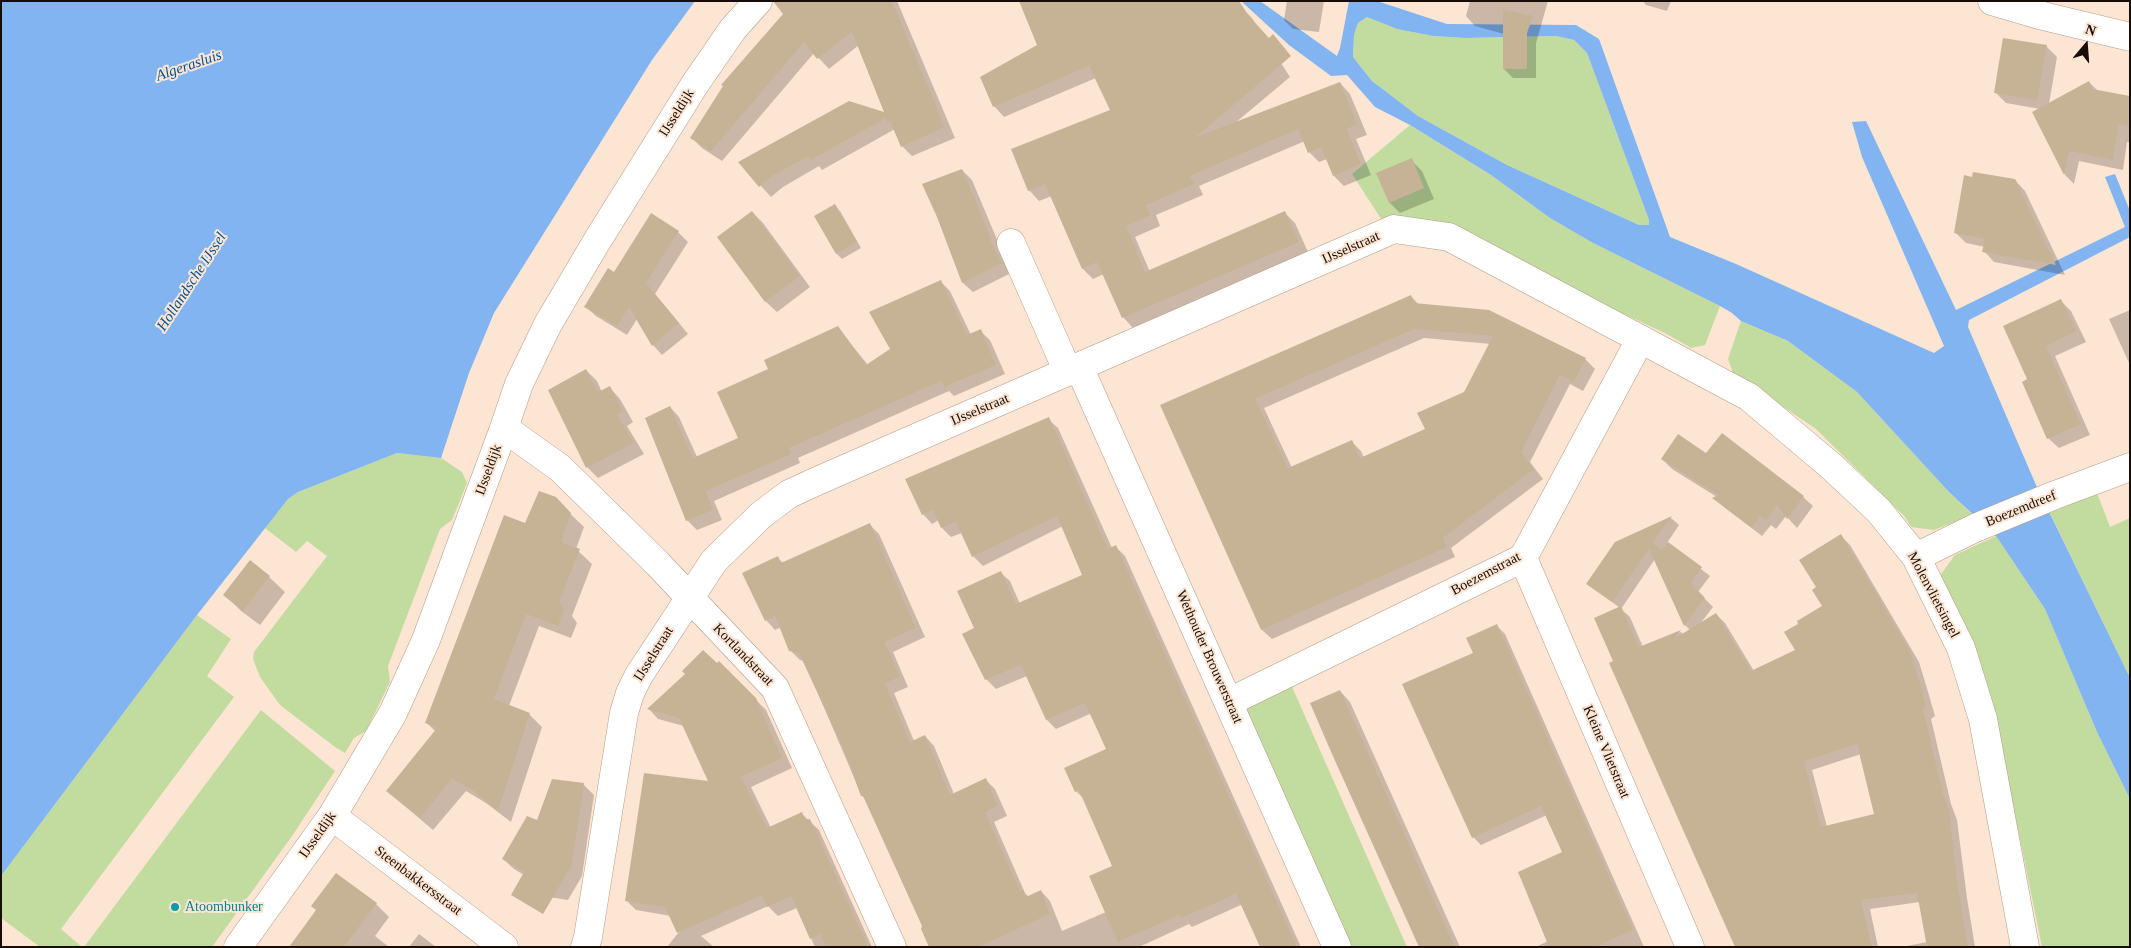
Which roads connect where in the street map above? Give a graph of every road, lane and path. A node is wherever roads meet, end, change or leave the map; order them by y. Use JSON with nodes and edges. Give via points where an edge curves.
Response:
{"nodes":[{"id":1,"x":758,"y":1,"type":"edge"},
{"id":2,"x":1992,"y":1,"type":"edge"},
{"id":3,"x":2130,"y":37,"type":"edge"},
{"id":4,"x":1011,"y":243,"type":"dead end"},
{"id":5,"x":1640,"y":340,"type":"junction"},
{"id":6,"x":1074,"y":370,"type":"junction"},
{"id":7,"x":504,"y":428,"type":"junction"},
{"id":8,"x":2130,"y":467,"type":"edge"},
{"id":9,"x":1916,"y":557,"type":"junction"},
{"id":10,"x":1523,"y":558,"type":"junction"},
{"id":11,"x":689,"y":599,"type":"junction"},
{"id":12,"x":1229,"y":702,"type":"junction"},
{"id":13,"x":332,"y":816,"type":"junction"},
{"id":14,"x":238,"y":947,"type":"edge"},
{"id":15,"x":504,"y":947,"type":"edge"},
{"id":16,"x":585,"y":947,"type":"edge"},
{"id":17,"x":892,"y":947,"type":"edge"},
{"id":18,"x":1337,"y":947,"type":"edge"},
{"id":19,"x":1690,"y":947,"type":"edge"},
{"id":20,"x":2025,"y":947,"type":"edge"}],
"edges":[{"from":1,"to":7,"type":"street","name":"IJsseldijk","via":[[733,29],[695,84],[597,241],[548,324],[519,384]]},
{"from":2,"to":3,"type":"street"},
{"from":4,"to":6,"type":"street","name":"Wethouder Brouwerstraat"},
{"from":5,"to":6,"type":"street","name":"IJsselstraat","via":[[1449,237],[1394,229]]},
{"from":5,"to":9,"type":"street","name":"Molenvlietsingel","via":[[1749,397],[1879,511]]},
{"from":5,"to":10,"type":"street","name":"Boezemstraat"},
{"from":6,"to":11,"type":"street","name":"IJsselstraat","via":[[790,494],[761,515],[714,560]]},
{"from":6,"to":12,"type":"street","name":"Wethouder Brouwerstraat"},
{"from":7,"to":11,"type":"street","name":"Kortlandstraat","via":[[560,468]]},
{"from":7,"to":13,"type":"street","name":"IJsseldijk","via":[[426,640],[393,713]]},
{"from":8,"to":9,"type":"street","name":"Boezemdreef","via":[[1975,528]]},
{"from":9,"to":20,"type":"street","name":"Molenvlietsingel","via":[[1961,648],[1983,719]]},
{"from":10,"to":12,"type":"street","name":"Boezemstraat"},
{"from":10,"to":19,"type":"street","name":"Kleine Vlietstraat"},
{"from":11,"to":16,"type":"street","name":"IJsselstraat","via":[[639,675],[624,713]]},
{"from":11,"to":17,"type":"street","name":"Kortlandstraat","via":[[775,688]]},
{"from":12,"to":18,"type":"street","name":"Wethouder Brouwerstraat"},
{"from":13,"to":14,"type":"street","name":"IJsseldijk"},
{"from":13,"to":15,"type":"street","name":"Steenbakkersstraat"}]}
